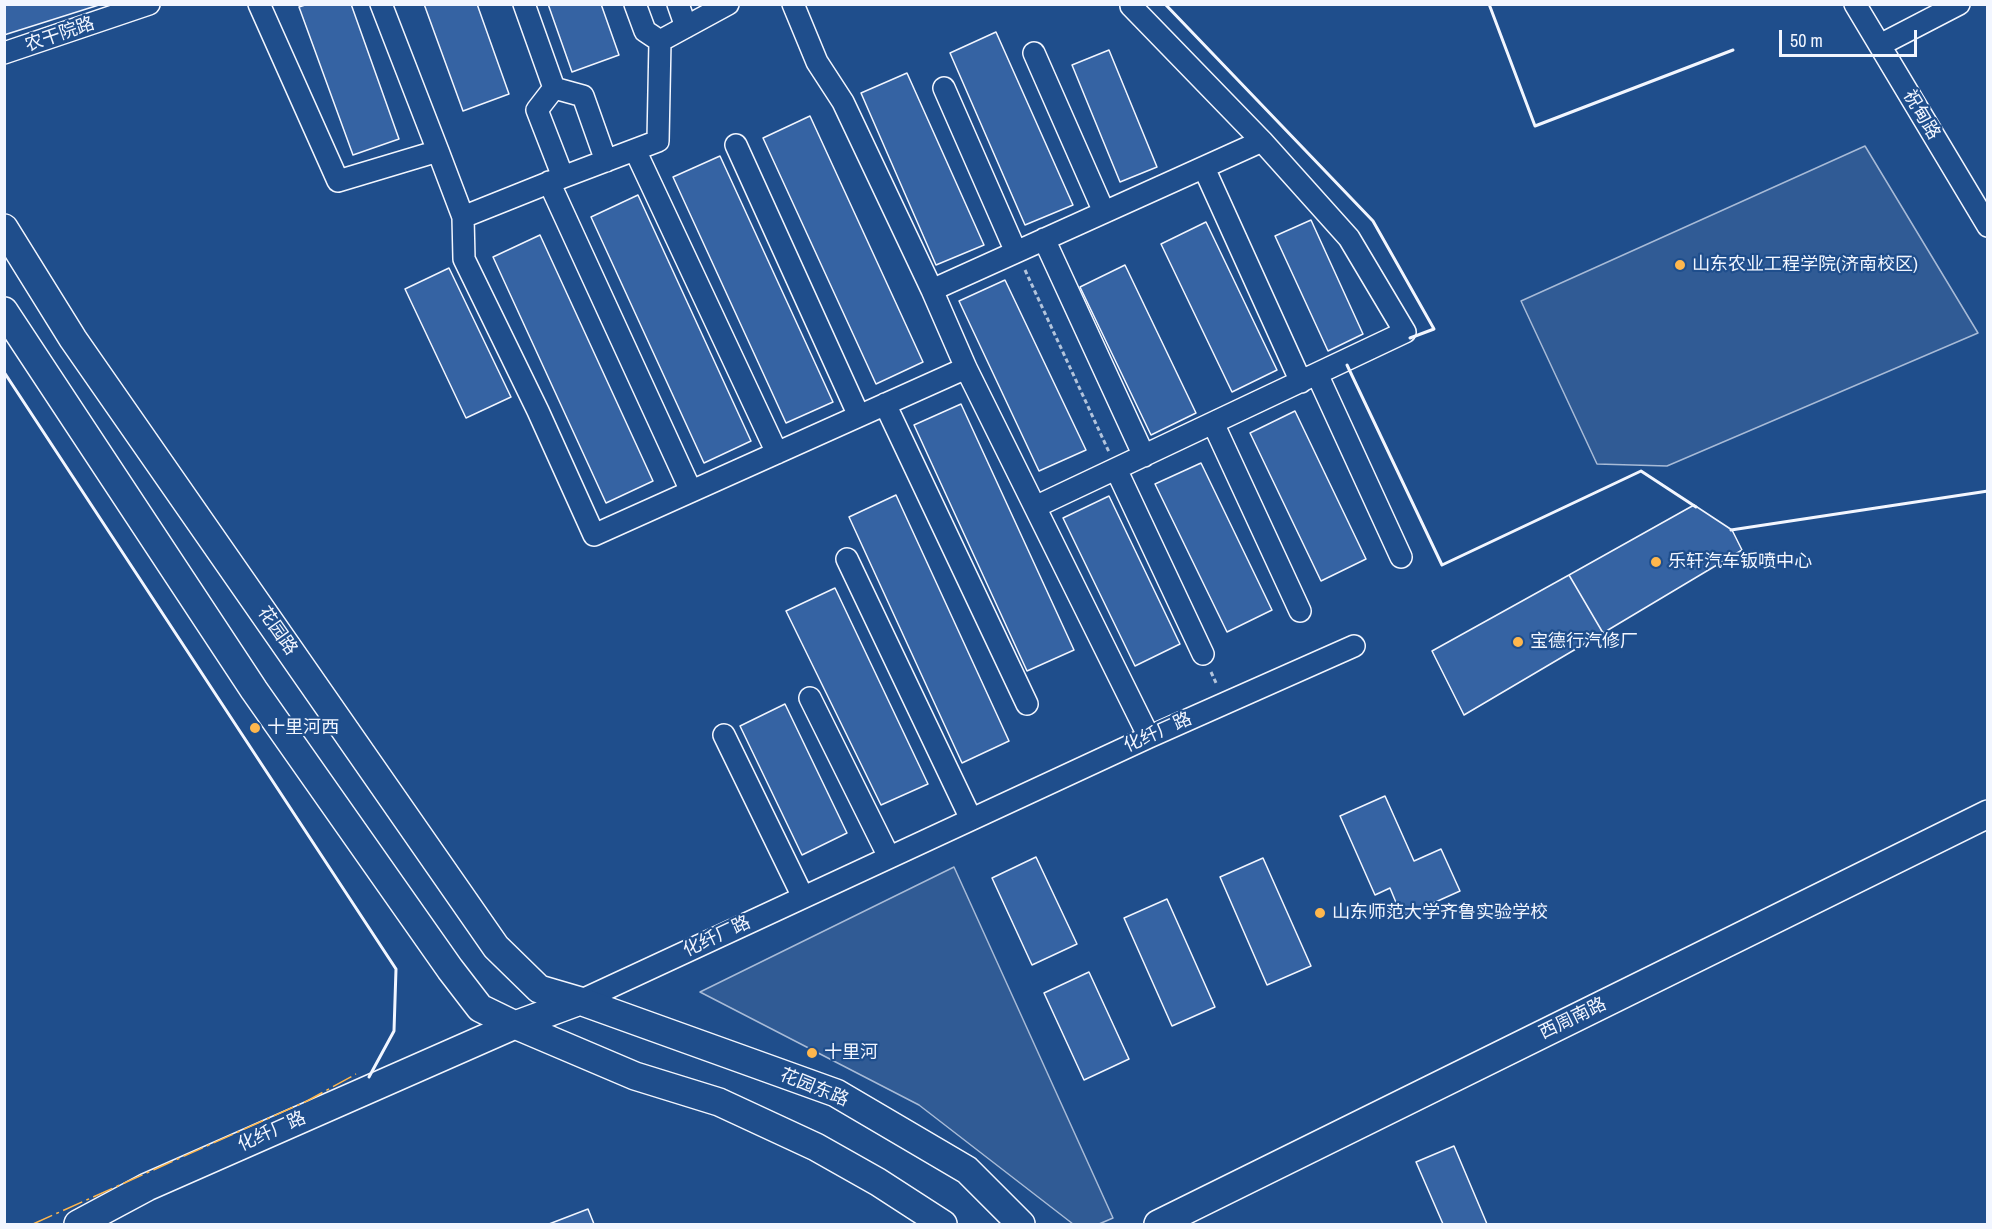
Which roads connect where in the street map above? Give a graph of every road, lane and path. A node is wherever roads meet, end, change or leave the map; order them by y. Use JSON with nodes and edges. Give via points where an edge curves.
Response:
{"nodes":[{"id":1,"x":149,"y":4,"type":"edge"},
{"id":2,"x":259,"y":4,"type":"edge"},
{"id":3,"x":381,"y":4,"type":"edge"},
{"id":4,"x":524,"y":4,"type":"edge"},
{"id":5,"x":635,"y":4,"type":"edge"},
{"id":6,"x":678,"y":4,"type":"edge"},
{"id":7,"x":728,"y":4,"type":"edge"},
{"id":8,"x":793,"y":4,"type":"edge"},
{"id":9,"x":1855,"y":4,"type":"edge"},
{"id":10,"x":1959,"y":4,"type":"edge"},
{"id":11,"x":1131,"y":6,"type":"dead end"},
{"id":12,"x":686,"y":27,"type":"junction"},
{"id":13,"x":660,"y":41,"type":"junction"},
{"id":14,"x":1880,"y":45,"type":"junction"},
{"id":15,"x":4,"y":53,"type":"edge"},
{"id":16,"x":1034,"y":53,"type":"dead end"},
{"id":17,"x":554,"y":88,"type":"junction"},
{"id":18,"x":944,"y":88,"type":"dead end"},
{"id":19,"x":1262,"y":141,"type":"junction"},
{"id":20,"x":736,"y":145,"type":"dead end"},
{"id":21,"x":635,"y":150,"type":"junction"},
{"id":22,"x":438,"y":151,"type":"junction"},
{"id":23,"x":606,"y":161,"type":"junction"},
{"id":24,"x":1204,"y":168,"type":"junction"},
{"id":25,"x":556,"y":179,"type":"junction"},
{"id":26,"x":1104,"y":212,"type":"junction"},
{"id":27,"x":463,"y":217,"type":"junction"},
{"id":28,"x":1988,"y":226,"type":"edge"},
{"id":29,"x":4,"y":228,"type":"edge"},
{"id":30,"x":1044,"y":239,"type":"junction"},
{"id":31,"x":1016,"y":252,"type":"junction"},
{"id":32,"x":932,"y":290,"type":"junction"},
{"id":33,"x":4,"y":311,"type":"edge"},
{"id":34,"x":966,"y":368,"type":"junction"},
{"id":35,"x":1309,"y":378,"type":"junction"},
{"id":36,"x":885,"y":404,"type":"junction"},
{"id":37,"x":859,"y":416,"type":"junction"},
{"id":38,"x":1213,"y":423,"type":"junction"},
{"id":39,"x":777,"y":453,"type":"junction"},
{"id":40,"x":1144,"y":456,"type":"junction"},
{"id":41,"x":1116,"y":468,"type":"junction"},
{"id":42,"x":692,"y":491,"type":"junction"},
{"id":43,"x":1035,"y":507,"type":"junction"},
{"id":44,"x":1401,"y":557,"type":"dead end"},
{"id":45,"x":847,"y":559,"type":"dead end"},
{"id":46,"x":1300,"y":611,"type":"dead end"},
{"id":47,"x":1354,"y":646,"type":"dead end"},
{"id":48,"x":1203,"y":654,"type":"joint"},
{"id":49,"x":810,"y":698,"type":"dead end"},
{"id":50,"x":1226,"y":702,"type":"junction"},
{"id":51,"x":1027,"y":704,"type":"dead end"},
{"id":52,"x":724,"y":735,"type":"dead end"},
{"id":53,"x":1149,"y":737,"type":"junction"},
{"id":54,"x":1988,"y":814,"type":"edge"},
{"id":55,"x":971,"y":819,"type":"junction"},
{"id":56,"x":889,"y":857,"type":"junction"},
{"id":57,"x":803,"y":897,"type":"junction"},
{"id":58,"x":579,"y":1001,"type":"junction"},
{"id":59,"x":515,"y":1025,"type":"junction"},
{"id":60,"x":78,"y":1224,"type":"edge"},
{"id":61,"x":943,"y":1224,"type":"edge"},
{"id":62,"x":1021,"y":1224,"type":"edge"},
{"id":63,"x":1158,"y":1224,"type":"edge"}],
"edges":[{"from":1,"to":15,"type":"street","name":"农干院路"},
{"from":2,"to":22,"type":"street","via":[[338,181]]},
{"from":3,"to":22,"type":"street"},
{"from":4,"to":17,"type":"street"},
{"from":5,"to":13,"type":"street","via":[[645,31]]},
{"from":6,"to":12,"type":"street"},
{"from":7,"to":12,"type":"street"},
{"from":8,"to":32,"type":"street","via":[[817,62],[843,102]]},
{"from":9,"to":14,"type":"street","name":"祝甸路"},
{"from":10,"to":14,"type":"street"},
{"from":11,"to":19,"type":"street"},
{"from":12,"to":13,"type":"street"},
{"from":13,"to":21,"type":"street","via":[[658,141]]},
{"from":14,"to":28,"type":"street","name":"祝甸路"},
{"from":16,"to":26,"type":"street"},
{"from":17,"to":23,"type":"street","via":[[583,96]]},
{"from":17,"to":25,"type":"street","via":[[537,110]]},
{"from":18,"to":31,"type":"street"},
{"from":19,"to":24,"type":"street"},
{"from":19,"to":35,"type":"street","via":[[1349,238],[1405,332]]},
{"from":20,"to":37,"type":"street"},
{"from":21,"to":23,"type":"street"},
{"from":21,"to":39,"type":"street"},
{"from":22,"to":27,"type":"street"},
{"from":23,"to":25,"type":"street"},
{"from":24,"to":26,"type":"street"},
{"from":24,"to":35,"type":"street"},
{"from":25,"to":27,"type":"street"},
{"from":25,"to":42,"type":"street"},
{"from":26,"to":30,"type":"street"},
{"from":27,"to":42,"type":"street","via":[[464,259],[594,535]]},
{"from":29,"to":58,"type":"main road","name":"花园路","via":[[74,339],[496,947],[539,989]]},
{"from":30,"to":31,"type":"street"},
{"from":30,"to":40,"type":"street"},
{"from":31,"to":32,"type":"street"},
{"from":31,"to":41,"type":"path"},
{"from":32,"to":34,"type":"street"},
{"from":33,"to":59,"type":"main road","via":[[254,690],[450,969],[480,1008]]},
{"from":34,"to":36,"type":"street"},
{"from":34,"to":43,"type":"street"},
{"from":35,"to":38,"type":"street"},
{"from":35,"to":44,"type":"street"},
{"from":36,"to":37,"type":"street"},
{"from":36,"to":51,"type":"street"},
{"from":37,"to":39,"type":"street"},
{"from":38,"to":40,"type":"street"},
{"from":38,"to":46,"type":"street"},
{"from":39,"to":42,"type":"street"},
{"from":40,"to":41,"type":"street"},
{"from":41,"to":43,"type":"street"},
{"from":41,"to":48,"type":"street"},
{"from":43,"to":53,"type":"street"},
{"from":45,"to":55,"type":"street"},
{"from":47,"to":50,"type":"street","name":"化纤厂路"},
{"from":48,"to":50,"type":"path"},
{"from":49,"to":56,"type":"street"},
{"from":50,"to":53,"type":"street","name":"化纤厂路"},
{"from":52,"to":57,"type":"street"},
{"from":53,"to":55,"type":"street","name":"化纤厂路"},
{"from":54,"to":63,"type":"main road","name":"西周南路"},
{"from":55,"to":56,"type":"street","name":"化纤厂路"},
{"from":56,"to":57,"type":"street","name":"化纤厂路"},
{"from":57,"to":58,"type":"street","name":"化纤厂路"},
{"from":58,"to":59,"type":"main road","name":"化纤厂路"},
{"from":58,"to":62,"type":"main road","name":"花园东路","via":[[836,1094],[968,1170]]},
{"from":59,"to":60,"type":"main road","name":"化纤厂路","via":[[147,1187]]},
{"from":59,"to":61,"type":"main road","via":[[635,1076],[719,1102],[816,1147]]}]}
